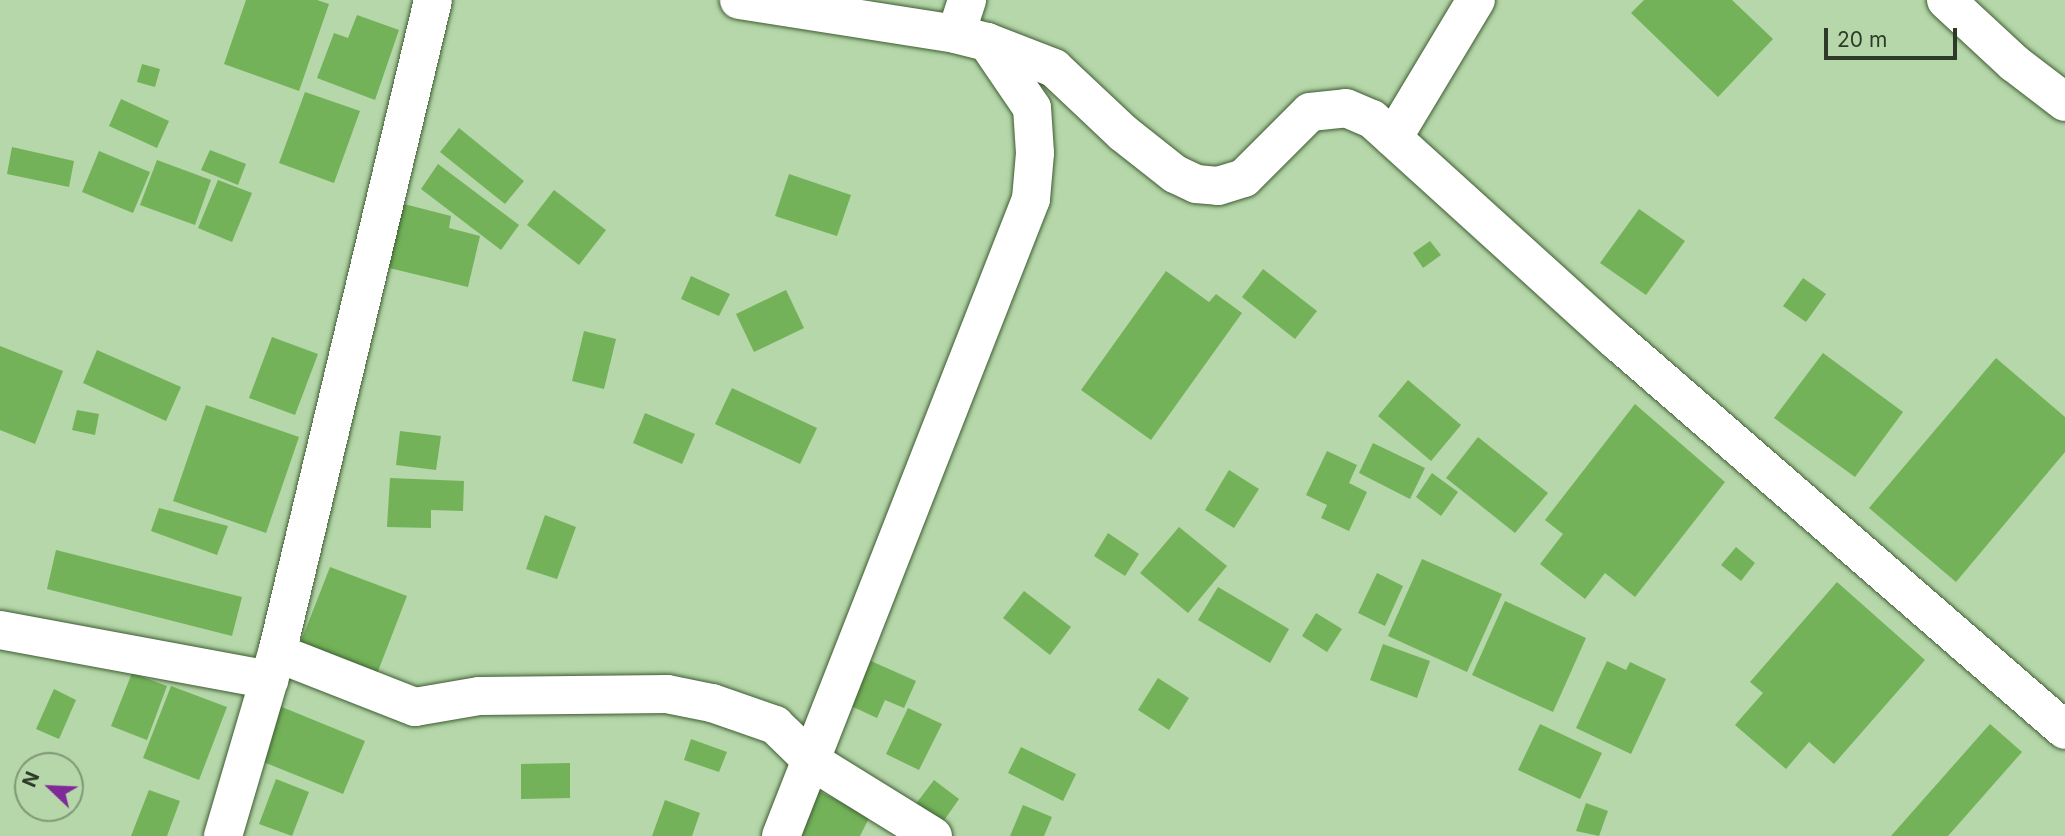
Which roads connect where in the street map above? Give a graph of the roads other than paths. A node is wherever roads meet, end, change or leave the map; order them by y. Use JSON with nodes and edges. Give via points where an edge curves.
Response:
{"nodes":[{"id":1,"x":433,"y":0,"type":"edge"},
{"id":2,"x":739,"y":0,"type":"edge"},
{"id":3,"x":1476,"y":0,"type":"edge"},
{"id":4,"x":1946,"y":0,"type":"edge"},
{"id":5,"x":970,"y":25,"type":"edge"},
{"id":6,"x":2065,"y":102,"type":"edge"},
{"id":7,"x":1393,"y":138,"type":"junction"},
{"id":8,"x":0,"y":630,"type":"edge"},
{"id":9,"x":273,"y":666,"type":"junction"},
{"id":10,"x":2065,"y":730,"type":"edge"},
{"id":11,"x":813,"y":762,"type":"junction"},
{"id":12,"x":223,"y":836,"type":"edge"},
{"id":13,"x":781,"y":836,"type":"edge"},
{"id":14,"x":933,"y":836,"type":"edge"}],
"edges":[{"from":1,"to":9,"type":"street"},
{"from":2,"to":5,"type":"street"},
{"from":3,"to":7,"type":"street"},
{"from":4,"to":6,"type":"street","via":[[2014,63]]},
{"from":5,"to":7,"type":"street","via":[[1054,68],[1122,133],[1175,174],[1196,184],[1218,186],[1244,178],[1310,111],[1346,108],[1360,112]]},
{"from":5,"to":11,"type":"street","via":[[1032,108],[1031,199]]},
{"from":7,"to":10,"type":"street","via":[[1638,359]]},
{"from":8,"to":9,"type":"street"},
{"from":9,"to":11,"type":"street","via":[[415,707],[479,696],[667,694],[712,703],[775,725]]},
{"from":9,"to":12,"type":"street"},
{"from":11,"to":13,"type":"street"},
{"from":11,"to":14,"type":"street"}]}
